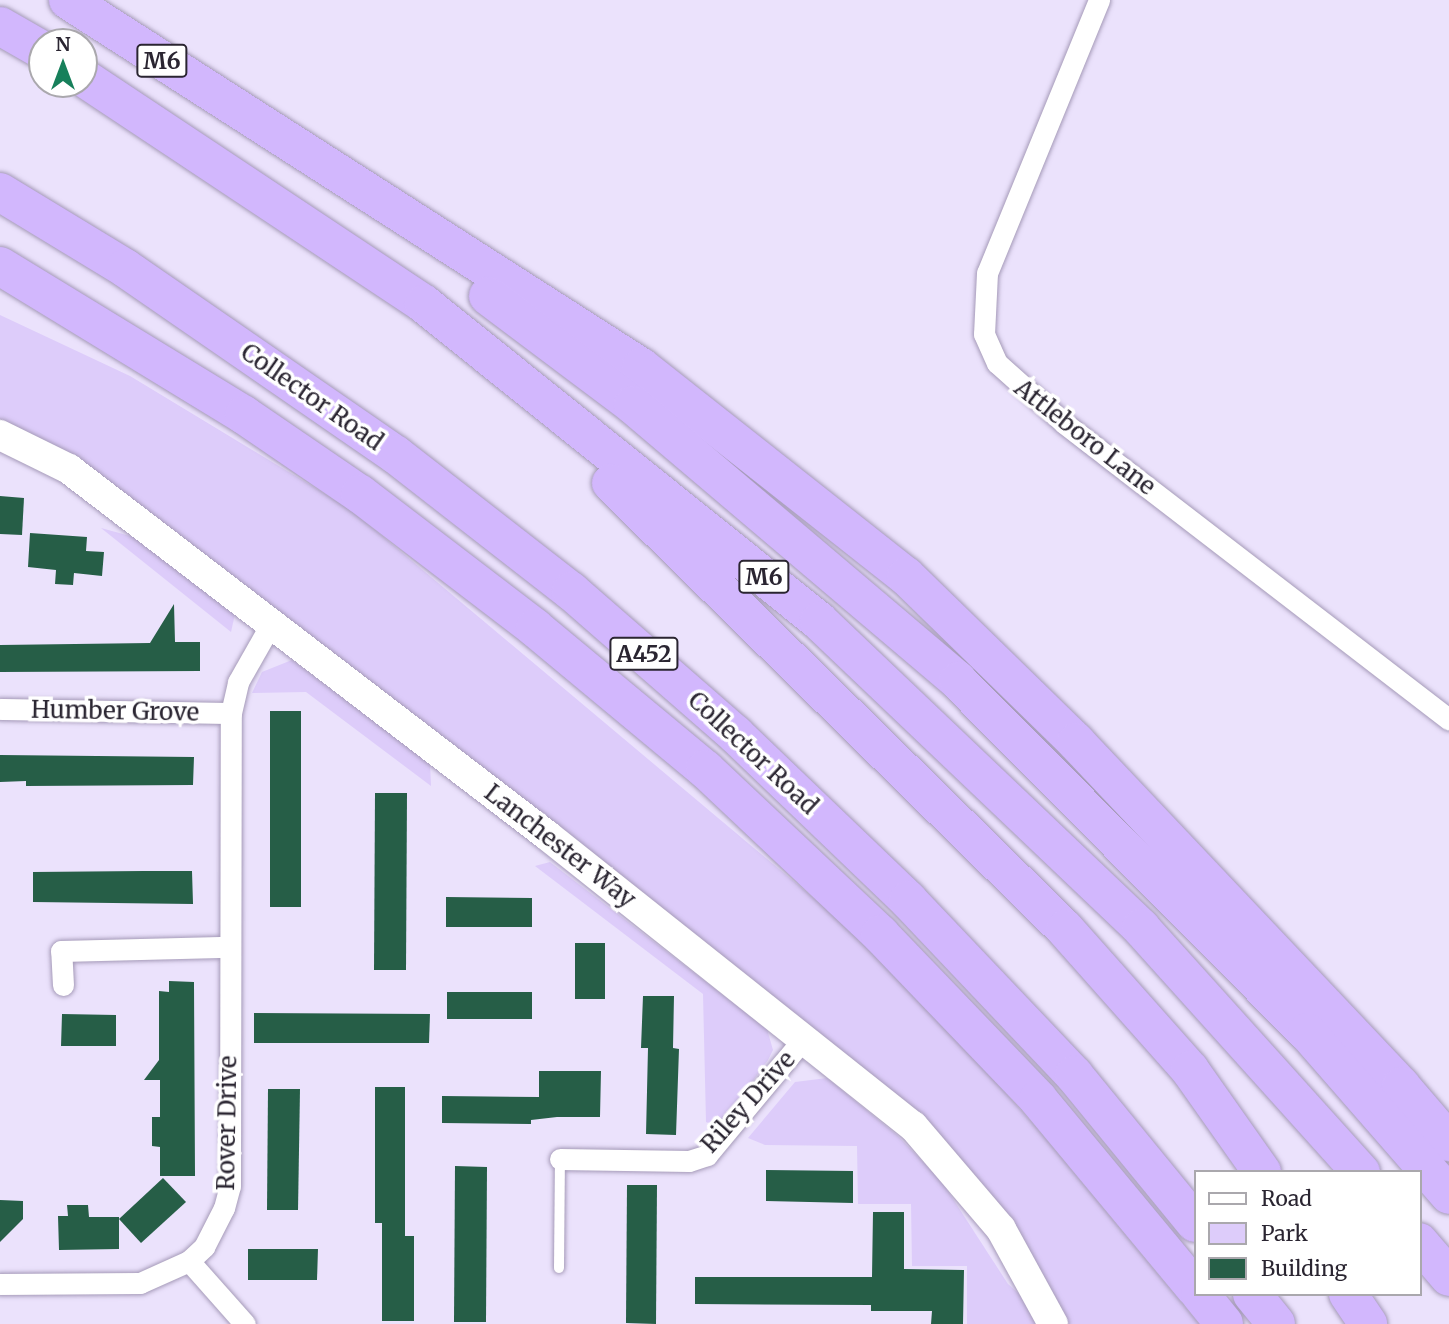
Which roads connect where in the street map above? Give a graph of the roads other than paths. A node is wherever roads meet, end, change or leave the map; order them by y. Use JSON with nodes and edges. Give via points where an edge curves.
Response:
{"nodes":[{"id":1,"x":68,"y":0,"type":"edge"},
{"id":2,"x":1099,"y":0,"type":"edge"},
{"id":3,"x":0,"y":26,"type":"edge"},
{"id":4,"x":28,"y":42,"type":"edge"},
{"id":5,"x":98,"y":87,"type":"edge"},
{"id":6,"x":257,"y":122,"type":"junction"},
{"id":7,"x":0,"y":192,"type":"edge"},
{"id":8,"x":0,"y":266,"type":"edge"},
{"id":9,"x":0,"y":285,"type":"edge"},
{"id":10,"x":424,"y":304,"type":"junction"},
{"id":11,"x":244,"y":415,"type":"junction"},
{"id":12,"x":0,"y":435,"type":"edge"},
{"id":13,"x":271,"y":624,"type":"junction"},
{"id":14,"x":0,"y":709,"type":"edge"},
{"id":15,"x":231,"y":713,"type":"junction"},
{"id":16,"x":1449,"y":720,"type":"edge"},
{"id":17,"x":230,"y":947,"type":"junction"},
{"id":18,"x":63,"y":985,"type":"dead end"},
{"id":19,"x":805,"y":1037,"type":"junction"},
{"id":20,"x":1449,"y":1142,"type":"edge"},
{"id":21,"x":561,"y":1159,"type":"joint"},
{"id":22,"x":1261,"y":1170,"type":"edge"},
{"id":23,"x":1359,"y":1170,"type":"edge"},
{"id":24,"x":1449,"y":1195,"type":"edge"},
{"id":25,"x":1194,"y":1222,"type":"edge"},
{"id":26,"x":1421,"y":1244,"type":"edge"},
{"id":27,"x":189,"y":1261,"type":"junction"},
{"id":28,"x":559,"y":1268,"type":"dead end"},
{"id":29,"x":1449,"y":1277,"type":"edge"},
{"id":30,"x":0,"y":1284,"type":"edge"},
{"id":31,"x":1194,"y":1287,"type":"edge"},
{"id":32,"x":1202,"y":1296,"type":"edge"},
{"id":33,"x":1254,"y":1296,"type":"edge"},
{"id":34,"x":1349,"y":1296,"type":"edge"},
{"id":35,"x":245,"y":1324,"type":"edge"},
{"id":36,"x":1054,"y":1324,"type":"edge"},
{"id":37,"x":1224,"y":1324,"type":"edge"},
{"id":38,"x":1276,"y":1324,"type":"edge"},
{"id":39,"x":1368,"y":1324,"type":"edge"}],
"edges":[{"from":1,"to":6,"type":"highway","number":"M6"},
{"from":2,"to":16,"type":"street","name":"Attleboro Lane","via":[[986,274],[984,334],[996,363],[1015,384]]},
{"from":3,"to":4,"type":"highway"},
{"from":5,"to":10,"type":"highway","number":"M6"},
{"from":6,"to":20,"type":"highway","via":[[641,366],[906,576],[1076,742]]},
{"from":6,"to":24,"type":"highway","number":"M6","via":[[633,405],[958,681],[1307,1032]]},
{"from":7,"to":25,"type":"highway","name":"Collector Road","number":"A452","via":[[125,268],[396,455],[591,609],[735,734],[908,900],[1074,1075]]},
{"from":8,"to":11,"type":"highway","name":"Collector Road","number":"A452"},
{"from":9,"to":11,"type":"street"},
{"from":10,"to":22,"type":"highway","via":[[769,634],[1065,929],[1190,1070]]},
{"from":10,"to":23,"type":"highway","number":"M6","via":[[819,621],[1141,928]]},
{"from":11,"to":31,"type":"highway","name":"Collector Road","number":"A452","via":[[382,510],[535,628],[705,769],[880,934],[1038,1099]]},
{"from":12,"to":13,"type":"street","name":"Lanchester Way","via":[[69,469]]},
{"from":13,"to":15,"type":"street","name":"Rover Drive","via":[[239,682]]},
{"from":13,"to":19,"type":"street","name":"Lanchester Way"},
{"from":14,"to":15,"type":"street","name":"Humber Grove"},
{"from":15,"to":17,"type":"street","name":"Rover Drive"},
{"from":17,"to":18,"type":"street","via":[[61,951]]},
{"from":17,"to":27,"type":"street","name":"Rover Drive","via":[[230,1186],[204,1247]]},
{"from":19,"to":21,"type":"street","name":"Riley Drive","via":[[708,1155],[689,1161]]},
{"from":19,"to":36,"type":"street","name":"Lanchester Way","via":[[913,1126],[959,1176],[1000,1229]]},
{"from":21,"to":28,"type":"lane"},
{"from":26,"to":29,"type":"highway"},
{"from":27,"to":30,"type":"street","name":"Rover Drive","via":[[140,1283]]},
{"from":27,"to":35,"type":"street"},
{"from":32,"to":37,"type":"highway"},
{"from":33,"to":38,"type":"highway"},
{"from":34,"to":39,"type":"highway"}]}
